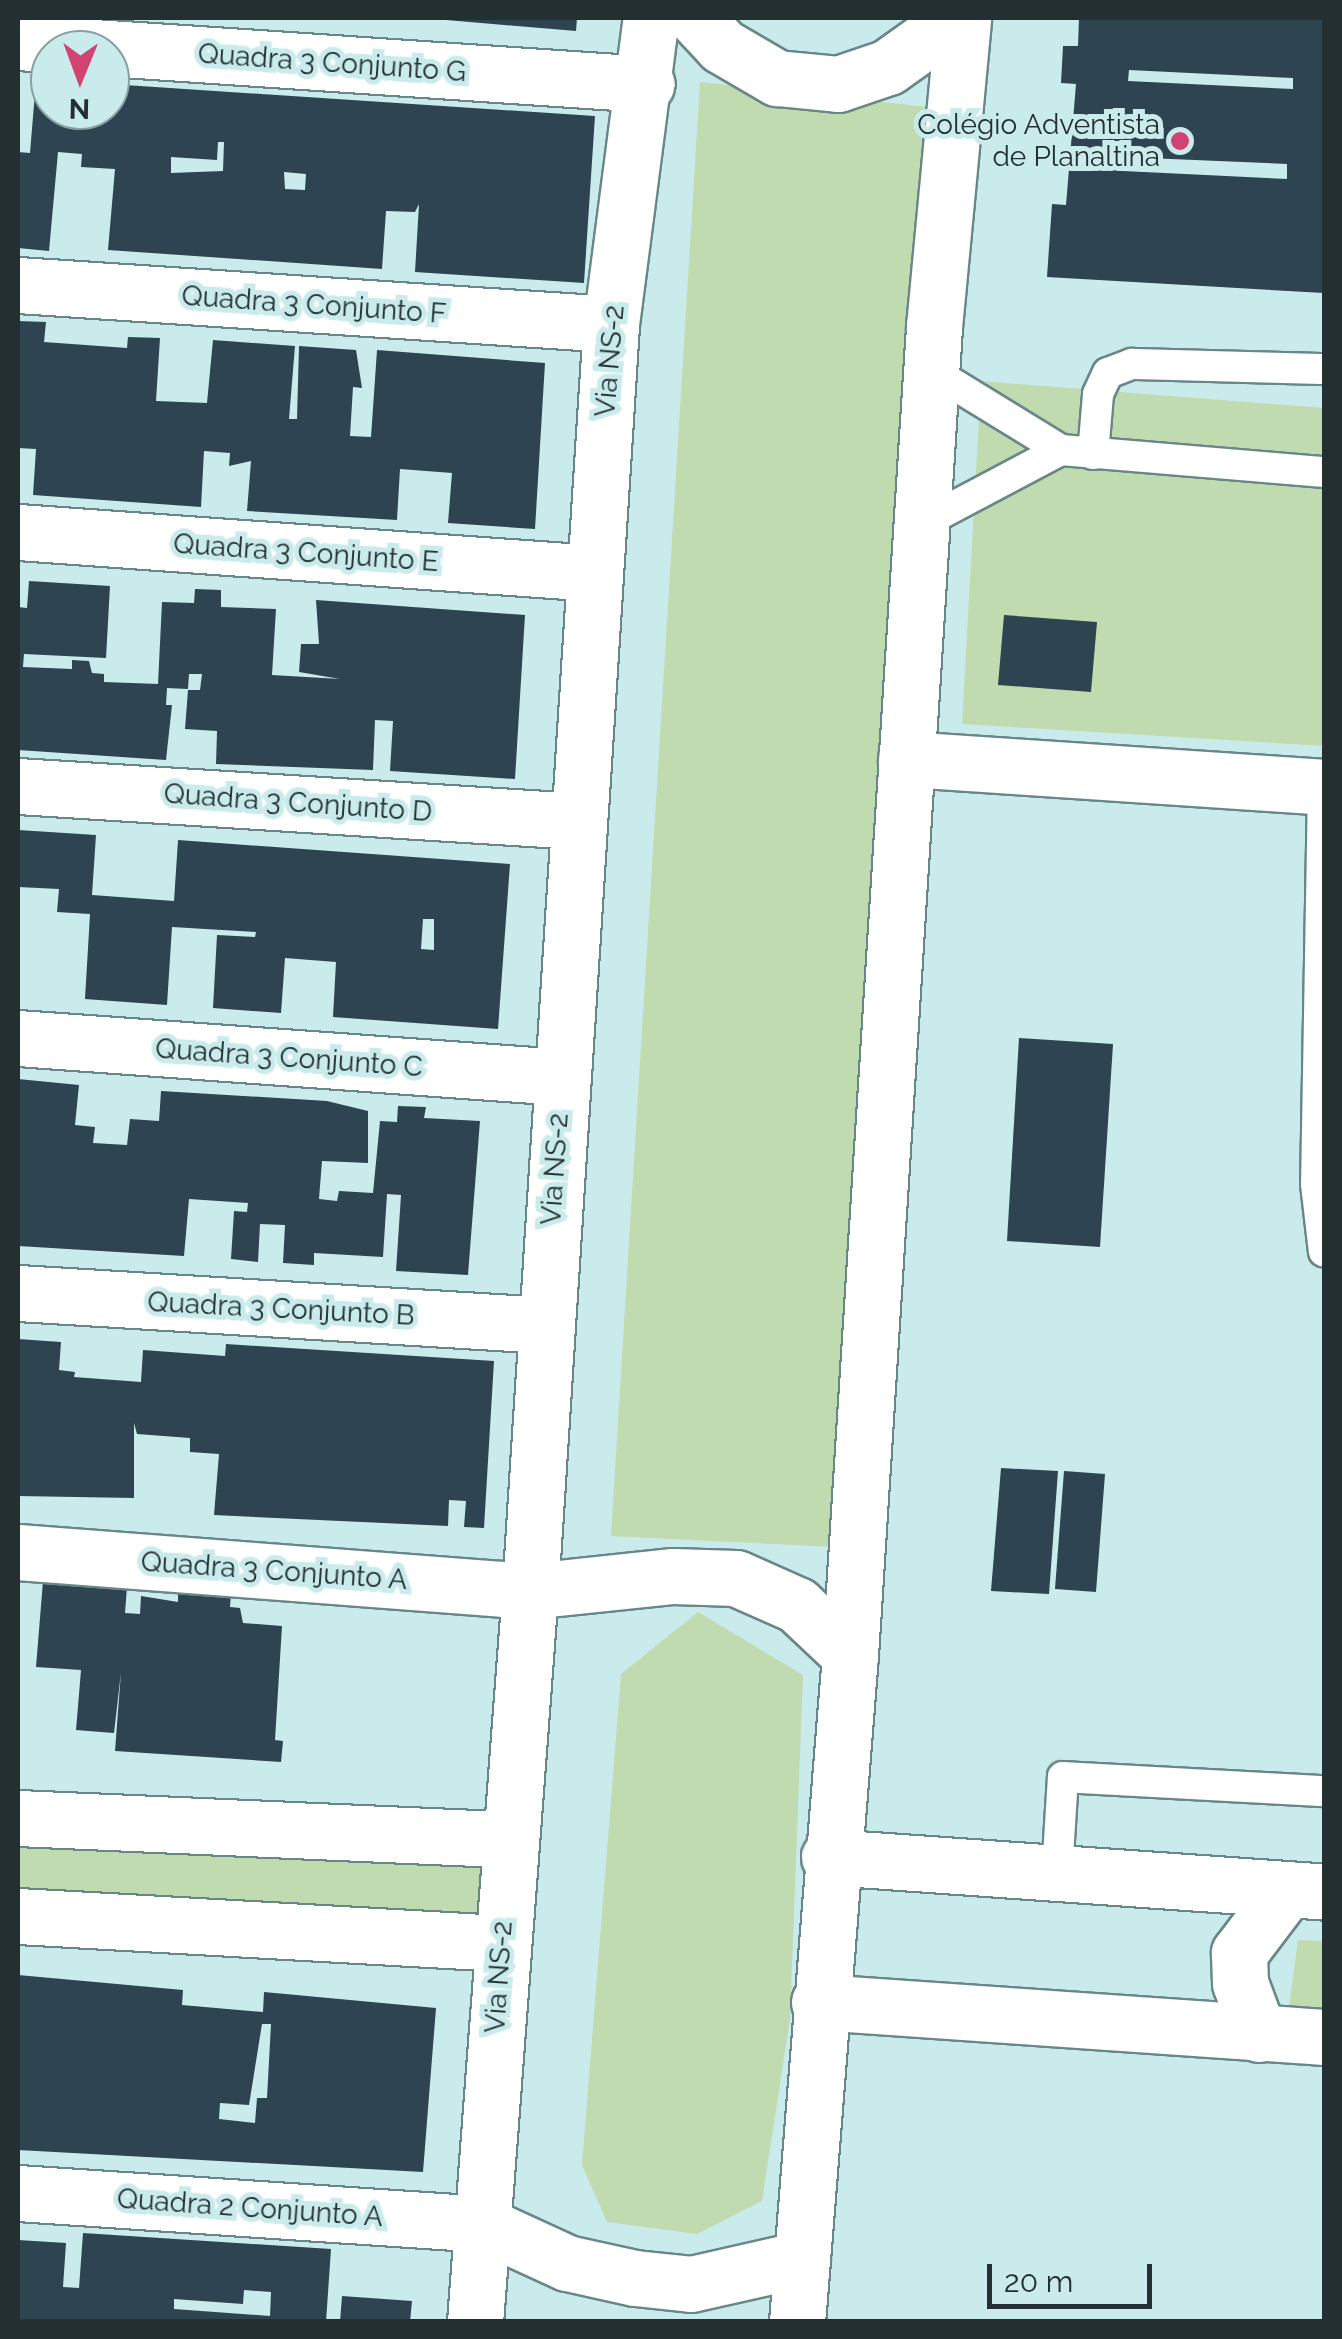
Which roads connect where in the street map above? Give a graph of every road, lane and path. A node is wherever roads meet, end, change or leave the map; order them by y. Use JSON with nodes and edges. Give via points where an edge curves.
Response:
{"nodes":[{"id":1,"x":651,"y":18,"type":"edge"},
{"id":2,"x":696,"y":18,"type":"edge"},
{"id":3,"x":960,"y":18,"type":"edge"},
{"id":4,"x":18,"y":42,"type":"edge"},
{"id":5,"x":647,"y":84,"type":"junction"},
{"id":6,"x":18,"y":285,"type":"edge"},
{"id":7,"x":611,"y":324,"type":"junction"},
{"id":8,"x":1324,"y":370,"type":"edge"},
{"id":9,"x":932,"y":371,"type":"junction"},
{"id":10,"x":1061,"y":450,"type":"junction"},
{"id":11,"x":1093,"y":454,"type":"junction"},
{"id":12,"x":1324,"y":472,"type":"edge"},
{"id":13,"x":921,"y":524,"type":"junction"},
{"id":14,"x":18,"y":532,"type":"edge"},
{"id":15,"x":594,"y":573,"type":"junction"},
{"id":16,"x":906,"y":759,"type":"junction"},
{"id":17,"x":18,"y":786,"type":"edge"},
{"id":18,"x":1324,"y":787,"type":"edge"},
{"id":19,"x":578,"y":821,"type":"junction"},
{"id":20,"x":18,"y":1038,"type":"edge"},
{"id":21,"x":562,"y":1077,"type":"junction"},
{"id":22,"x":1320,"y":1183,"type":"edge"},
{"id":23,"x":1324,"y":1252,"type":"edge"},
{"id":24,"x":18,"y":1293,"type":"edge"},
{"id":25,"x":544,"y":1324,"type":"junction"},
{"id":26,"x":18,"y":1552,"type":"edge"},
{"id":27,"x":530,"y":1591,"type":"junction"},
{"id":28,"x":850,"y":1655,"type":"junction"},
{"id":29,"x":1324,"y":1790,"type":"edge"},
{"id":30,"x":18,"y":1818,"type":"edge"},
{"id":31,"x":508,"y":1840,"type":"junction"},
{"id":32,"x":829,"y":1857,"type":"junction"},
{"id":33,"x":1057,"y":1872,"type":"junction"},
{"id":34,"x":1306,"y":1891,"type":"edge"},
{"id":35,"x":18,"y":1916,"type":"edge"},
{"id":36,"x":501,"y":1943,"type":"junction"},
{"id":37,"x":819,"y":2002,"type":"junction"},
{"id":38,"x":1259,"y":2034,"type":"junction"},
{"id":39,"x":1324,"y":2037,"type":"edge"},
{"id":40,"x":18,"y":2193,"type":"edge"},
{"id":41,"x":482,"y":2224,"type":"junction"},
{"id":42,"x":802,"y":2259,"type":"junction"},
{"id":43,"x":475,"y":2322,"type":"edge"},
{"id":44,"x":798,"y":2322,"type":"edge"}],
"edges":[{"from":1,"to":5,"type":"street","name":"Via NS-2"},
{"from":2,"to":3,"type":"street","via":[[722,46],[776,78],[838,84],[888,67]]},
{"from":3,"to":9,"type":"street"},
{"from":4,"to":5,"type":"street","name":"Quadra 3 Conjunto G"},
{"from":5,"to":7,"type":"street","name":"Via NS-2"},
{"from":6,"to":7,"type":"street","name":"Quadra 3 Conjunto F"},
{"from":7,"to":15,"type":"street","name":"Via NS-2"},
{"from":8,"to":11,"type":"lane","via":[[1108,373],[1098,394]]},
{"from":9,"to":10,"type":"lane"},
{"from":9,"to":13,"type":"street"},
{"from":10,"to":11,"type":"lane"},
{"from":10,"to":13,"type":"lane"},
{"from":11,"to":12,"type":"lane"},
{"from":13,"to":16,"type":"street"},
{"from":14,"to":15,"type":"street","name":"Quadra 3 Conjunto E"},
{"from":15,"to":19,"type":"street","name":"Via NS-2"},
{"from":16,"to":18,"type":"street"},
{"from":16,"to":28,"type":"street"},
{"from":17,"to":19,"type":"street","name":"Quadra 3 Conjunto D"},
{"from":18,"to":22,"type":"lane"},
{"from":19,"to":21,"type":"street","name":"Via NS-2"},
{"from":20,"to":21,"type":"street","name":"Quadra 3 Conjunto C"},
{"from":21,"to":25,"type":"street","name":"Via NS-2"},
{"from":22,"to":23,"type":"lane"},
{"from":24,"to":25,"type":"street","name":"Quadra 3 Conjunto B"},
{"from":25,"to":27,"type":"street","name":"Via NS-2"},
{"from":26,"to":27,"type":"street","name":"Quadra 3 Conjunto A"},
{"from":27,"to":28,"type":"street","name":"Quadra 3 Conjunto A","via":[[673,1576],[736,1578],[797,1605]]},
{"from":27,"to":31,"type":"street","name":"Via NS-2"},
{"from":28,"to":32,"type":"street"},
{"from":29,"to":33,"type":"lane","via":[[1063,1778]]},
{"from":30,"to":31,"type":"street"},
{"from":31,"to":36,"type":"street","name":"Via NS-2"},
{"from":32,"to":33,"type":"street"},
{"from":32,"to":37,"type":"street"},
{"from":33,"to":34,"type":"street"},
{"from":34,"to":38,"type":"street","via":[[1239,1953],[1240,1983]]},
{"from":35,"to":36,"type":"street"},
{"from":36,"to":41,"type":"street","name":"Via NS-2"},
{"from":37,"to":38,"type":"street"},
{"from":37,"to":42,"type":"street"},
{"from":38,"to":39,"type":"street"},
{"from":40,"to":41,"type":"street","name":"Quadra 2 Conjunto A"},
{"from":41,"to":42,"type":"street","via":[[566,2263],[635,2278],[691,2284]]},
{"from":41,"to":43,"type":"street","name":"Via NS-2"},
{"from":42,"to":44,"type":"street"}]}
